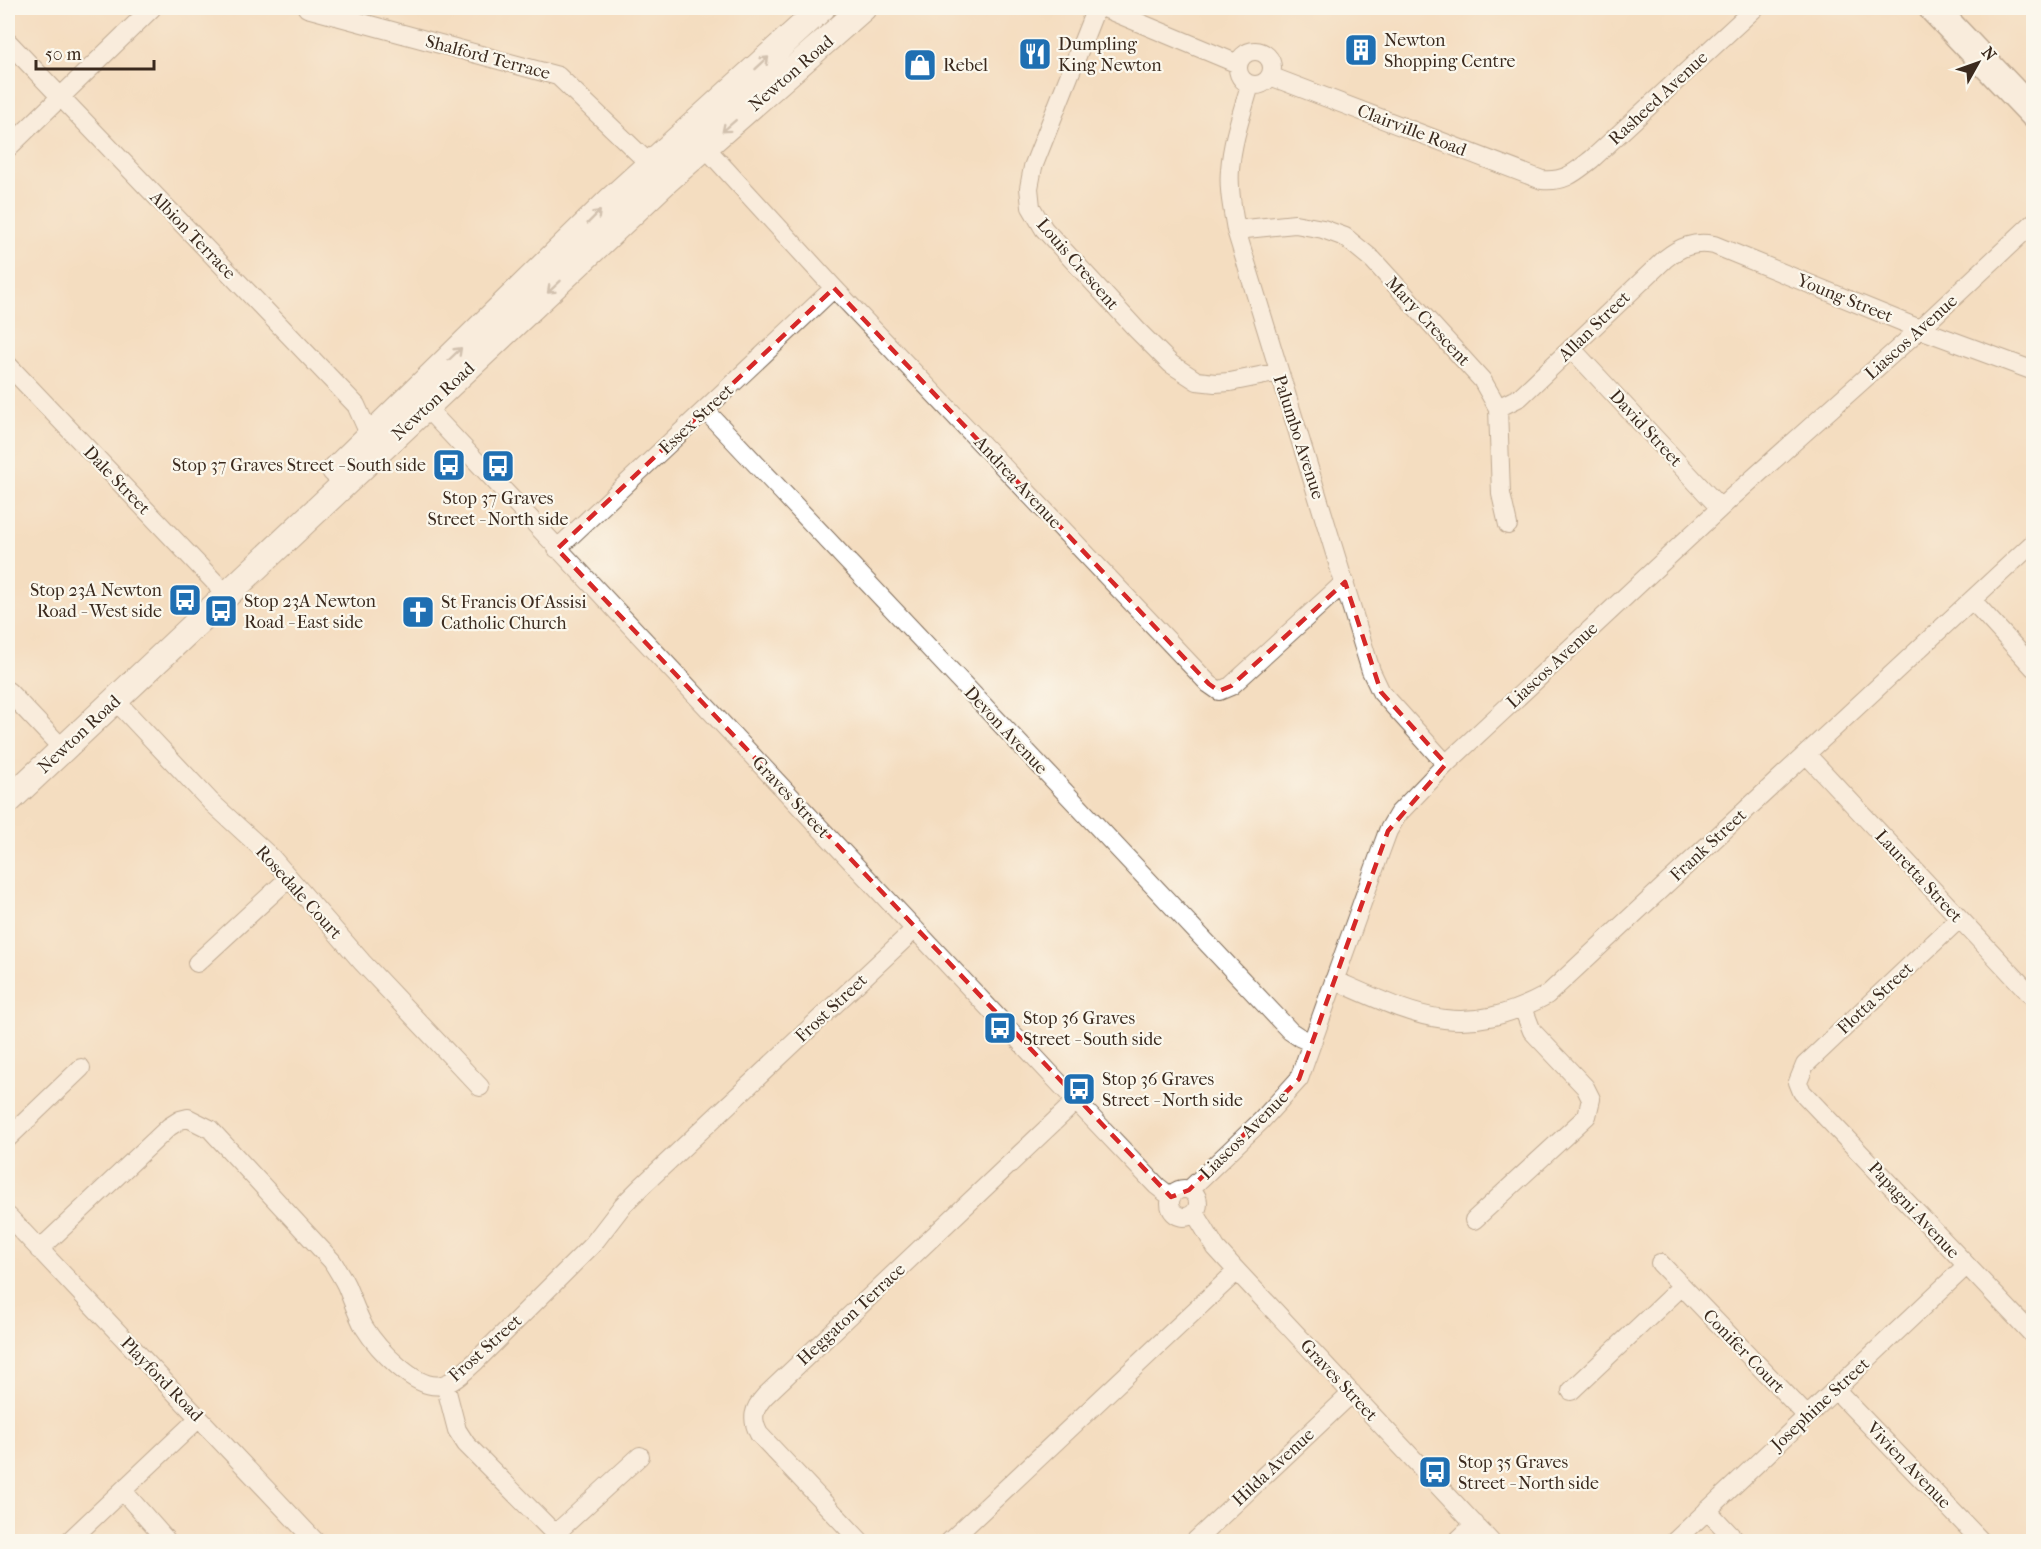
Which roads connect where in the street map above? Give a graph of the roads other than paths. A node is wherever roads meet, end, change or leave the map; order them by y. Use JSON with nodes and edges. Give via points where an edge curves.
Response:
{"nodes":[{"id":1,"x":152,"y":8,"type":"edge"},
{"id":2,"x":307,"y":8,"type":"edge"},
{"id":3,"x":822,"y":8,"type":"edge"},
{"id":4,"x":1096,"y":8,"type":"edge"},
{"id":5,"x":1104,"y":8,"type":"edge"},
{"id":6,"x":1755,"y":8,"type":"edge"},
{"id":7,"x":1933,"y":8,"type":"edge"},
{"id":8,"x":1956,"y":8,"type":"edge"},
{"id":9,"x":852,"y":11,"type":"edge"},
{"id":10,"x":8,"y":42,"type":"edge"},
{"id":11,"x":1238,"y":64,"type":"junction"},
{"id":12,"x":1270,"y":76,"type":"junction"},
{"id":13,"x":1250,"y":85,"type":"junction"},
{"id":14,"x":2034,"y":92,"type":"edge"},
{"id":15,"x":61,"y":97,"type":"junction"},
{"id":16,"x":2034,"y":114,"type":"edge"},
{"id":17,"x":705,"y":147,"type":"junction"},
{"id":18,"x":8,"y":148,"type":"edge"},
{"id":19,"x":659,"y":173,"type":"junction"},
{"id":20,"x":1556,"y":181,"type":"joint"},
{"id":21,"x":2034,"y":222,"type":"edge"},
{"id":22,"x":1236,"y":230,"type":"junction"},
{"id":23,"x":1690,"y":244,"type":"joint"},
{"id":24,"x":834,"y":288,"type":"junction"},
{"id":25,"x":1920,"y":329,"type":"junction"},
{"id":26,"x":1571,"y":348,"type":"junction"},
{"id":27,"x":8,"y":365,"type":"edge"},
{"id":28,"x":2034,"y":371,"type":"edge"},
{"id":29,"x":1279,"y":372,"type":"junction"},
{"id":30,"x":420,"y":401,"type":"junction"},
{"id":31,"x":1498,"y":408,"type":"junction"},
{"id":32,"x":706,"y":411,"type":"junction"},
{"id":33,"x":370,"y":436,"type":"junction"},
{"id":34,"x":1720,"y":508,"type":"junction"},
{"id":35,"x":1508,"y":525,"type":"dead end"},
{"id":36,"x":2034,"y":542,"type":"edge"},
{"id":37,"x":557,"y":549,"type":"junction"},
{"id":38,"x":1345,"y":582,"type":"junction"},
{"id":39,"x":222,"y":589,"type":"junction"},
{"id":40,"x":1972,"y":600,"type":"junction"},
{"id":41,"x":2034,"y":668,"type":"edge"},
{"id":42,"x":8,"y":692,"type":"edge"},
{"id":43,"x":115,"y":700,"type":"junction"},
{"id":44,"x":57,"y":743,"type":"junction"},
{"id":45,"x":1806,"y":754,"type":"junction"},
{"id":46,"x":1446,"y":764,"type":"junction"},
{"id":47,"x":8,"y":778,"type":"edge"},
{"id":48,"x":8,"y":801,"type":"edge"},
{"id":49,"x":289,"y":878,"type":"junction"},
{"id":50,"x":1959,"y":919,"type":"junction"},
{"id":51,"x":915,"y":929,"type":"junction"},
{"id":52,"x":198,"y":963,"type":"dead end"},
{"id":53,"x":1334,"y":980,"type":"junction"},
{"id":54,"x":2034,"y":998,"type":"edge"},
{"id":55,"x":1523,"y":1008,"type":"junction"},
{"id":56,"x":1312,"y":1042,"type":"junction"},
{"id":57,"x":81,"y":1068,"type":"dead end"},
{"id":58,"x":1798,"y":1082,"type":"joint"},
{"id":59,"x":480,"y":1086,"type":"dead end"},
{"id":60,"x":1076,"y":1101,"type":"junction"},
{"id":61,"x":8,"y":1138,"type":"edge"},
{"id":62,"x":1189,"y":1190,"type":"junction"},
{"id":63,"x":1171,"y":1197,"type":"junction"},
{"id":64,"x":1195,"y":1213,"type":"junction"},
{"id":65,"x":8,"y":1216,"type":"edge"},
{"id":66,"x":1474,"y":1220,"type":"dead end"},
{"id":67,"x":39,"y":1250,"type":"junction"},
{"id":68,"x":1660,"y":1263,"type":"dead end"},
{"id":69,"x":1966,"y":1266,"type":"junction"},
{"id":70,"x":1237,"y":1271,"type":"junction"},
{"id":71,"x":1682,"y":1286,"type":"junction"},
{"id":72,"x":2034,"y":1336,"type":"edge"},
{"id":73,"x":445,"y":1384,"type":"junction"},
{"id":74,"x":1835,"y":1389,"type":"junction"},
{"id":75,"x":1571,"y":1392,"type":"dead end"},
{"id":76,"x":1352,"y":1393,"type":"junction"},
{"id":77,"x":1807,"y":1416,"type":"junction"},
{"id":78,"x":199,"y":1418,"type":"junction"},
{"id":79,"x":640,"y":1456,"type":"dead end"},
{"id":80,"x":123,"y":1491,"type":"junction"},
{"id":81,"x":1707,"y":1510,"type":"junction"},
{"id":82,"x":1475,"y":1524,"type":"junction"},
{"id":83,"x":551,"y":1538,"type":"edge"},
{"id":84,"x":68,"y":1542,"type":"edge"},
{"id":85,"x":168,"y":1542,"type":"edge"},
{"id":86,"x":316,"y":1542,"type":"edge"},
{"id":87,"x":861,"y":1542,"type":"edge"},
{"id":88,"x":949,"y":1542,"type":"edge"},
{"id":89,"x":1194,"y":1542,"type":"edge"},
{"id":90,"x":1456,"y":1542,"type":"edge"},
{"id":91,"x":1491,"y":1542,"type":"edge"},
{"id":92,"x":1674,"y":1542,"type":"edge"},
{"id":93,"x":1737,"y":1542,"type":"edge"},
{"id":94,"x":1982,"y":1542,"type":"edge"}],
"edges":[{"from":1,"to":15,"type":"street"},
{"from":2,"to":19,"type":"street","name":"Shalford Terrace","via":[[558,76]]},
{"from":19,"to":3,"type":"main road","name":"Newton Road","one_way":true},
{"from":4,"to":29,"type":"street","name":"Louis Crescent","via":[[1033,166],[1031,207],[1044,229],[1171,364],[1197,381],[1215,383]]},
{"from":5,"to":11,"type":"street"},
{"from":6,"to":20,"type":"street","name":"Rasheed Avenue","via":[[1592,159]]},
{"from":7,"to":16,"type":"main road"},
{"from":8,"to":14,"type":"main road"},
{"from":9,"to":17,"type":"main road","name":"Newton Road","one_way":true},
{"from":10,"to":15,"type":"street","name":"Albion Terrace"},
{"from":11,"to":12,"type":"street","via":[[1249,52],[1262,53],[1270,62]]},
{"from":11,"to":13,"type":"street","via":[[1241,79]]},
{"from":12,"to":13,"type":"street","via":[[1259,85]]},
{"from":12,"to":20,"type":"street","name":"Clairville Road","via":[[1542,180]]},
{"from":13,"to":22,"type":"street","name":"Palumbo Avenue","via":[[1230,172]]},
{"from":15,"to":18,"type":"street"},
{"from":15,"to":33,"type":"street","name":"Albion Terrace","via":[[356,405]]},
{"from":17,"to":19,"type":"main road","name":"Newton Road"},
{"from":17,"to":24,"type":"street","name":"Andrea Avenue"},
{"from":19,"to":30,"type":"main road","name":"Newton Road"},
{"from":21,"to":25,"type":"street","name":"Liascos Avenue"},
{"from":22,"to":29,"type":"street","name":"Palumbo Avenue"},
{"from":22,"to":31,"type":"street","name":"Mary Crescent","via":[[1295,224],[1345,237],[1373,260],[1482,380]]},
{"from":23,"to":25,"type":"street","name":"Young Street","via":[[1714,245]]},
{"from":23,"to":26,"type":"street","name":"Allan Street","via":[[1665,259]]},
{"from":24,"to":32,"type":"street","name":"Essex Street"},
{"from":24,"to":38,"type":"street","name":"Andrea Avenue","via":[[1219,691],[1231,686]]},
{"from":25,"to":28,"type":"street","name":"Young Street"},
{"from":25,"to":34,"type":"street","name":"Liascos Avenue"},
{"from":26,"to":31,"type":"street","name":"Allan Street","via":[[1520,397]]},
{"from":26,"to":34,"type":"street","name":"David Street"},
{"from":27,"to":39,"type":"street","name":"Dale Street"},
{"from":29,"to":38,"type":"street","name":"Palumbo Avenue"},
{"from":30,"to":33,"type":"main road","name":"Newton Road"},
{"from":30,"to":37,"type":"street","name":"Graves Street"},
{"from":30,"to":39,"type":"main road","name":"Newton Road"},
{"from":31,"to":35,"type":"street","name":"Mary Crescent","via":[[1501,494]]},
{"from":32,"to":37,"type":"street","name":"Essex Street"},
{"from":32,"to":56,"type":"street","name":"Devon Avenue","via":[[1290,1031]]},
{"from":33,"to":39,"type":"main road","name":"Newton Road","via":[[252,552]]},
{"from":34,"to":46,"type":"street","name":"Liascos Avenue"},
{"from":36,"to":40,"type":"street","name":"Frank Street"},
{"from":37,"to":51,"type":"street","name":"Graves Street"},
{"from":38,"to":46,"type":"street","name":"Palumbo Avenue","via":[[1381,692]]},
{"from":39,"to":43,"type":"main road","name":"Newton Road"},
{"from":39,"to":44,"type":"main road","name":"Newton Road"},
{"from":40,"to":41,"type":"street"},
{"from":40,"to":45,"type":"street","name":"Frank Street"},
{"from":42,"to":44,"type":"street"},
{"from":43,"to":44,"type":"main road","name":"Newton Road"},
{"from":43,"to":49,"type":"street","name":"Rosedale Court"},
{"from":44,"to":47,"type":"main road","name":"Newton Road"},
{"from":44,"to":48,"type":"main road","name":"Newton Road"},
{"from":45,"to":50,"type":"street","name":"Lauretta Street"},
{"from":45,"to":55,"type":"street","name":"Frank Street","via":[[1547,995]]},
{"from":46,"to":53,"type":"street","name":"Liascos Avenue","via":[[1398,813],[1388,831]]},
{"from":49,"to":52,"type":"street"},
{"from":49,"to":59,"type":"street","name":"Rosedale Court","via":[[362,962]]},
{"from":50,"to":54,"type":"street","name":"Lauretta Street"},
{"from":50,"to":58,"type":"street","name":"Flotta Street","via":[[1804,1065]]},
{"from":51,"to":60,"type":"street","name":"Graves Street"},
{"from":51,"to":73,"type":"street","name":"Frost Street","via":[[641,1187],[593,1244],[476,1361]]},
{"from":53,"to":55,"type":"street","name":"Frank Street","via":[[1432,1018],[1473,1020]]},
{"from":53,"to":56,"type":"street","name":"Liascos Avenue"},
{"from":55,"to":66,"type":"street","via":[[1532,1031],[1585,1087],[1591,1099],[1587,1116]]},
{"from":56,"to":62,"type":"street","name":"Liascos Avenue","via":[[1299,1079],[1290,1090]]},
{"from":57,"to":61,"type":"street"},
{"from":58,"to":69,"type":"street","name":"Papagni Avenue","via":[[1802,1092]]},
{"from":60,"to":63,"type":"street","name":"Graves Street"},
{"from":60,"to":87,"type":"street","name":"Heggaton Terrace","via":[[765,1396],[754,1411],[753,1422],[759,1434]]},
{"from":62,"to":63,"type":"street","via":[[1181,1189]]},
{"from":62,"to":64,"type":"street","via":[[1198,1199]]},
{"from":63,"to":64,"type":"street","via":[[1171,1208],[1178,1216]]},
{"from":64,"to":70,"type":"street","name":"Graves Street","via":[[1216,1248]]},
{"from":65,"to":67,"type":"street","name":"Playford Road"},
{"from":67,"to":73,"type":"street","name":"Frost Street","via":[[164,1132],[188,1118],[210,1129],[332,1261],[365,1329],[376,1343],[412,1377],[427,1385]]},
{"from":67,"to":78,"type":"street","name":"Playford Road"},
{"from":68,"to":71,"type":"street","name":"Conifer Court"},
{"from":69,"to":72,"type":"street","name":"Papagni Avenue"},
{"from":69,"to":74,"type":"street","name":"Josephine Street"},
{"from":70,"to":76,"type":"street","name":"Graves Street"},
{"from":70,"to":88,"type":"street"},
{"from":71,"to":75,"type":"street"},
{"from":71,"to":77,"type":"street","name":"Conifer Court"},
{"from":73,"to":83,"type":"street","via":[[457,1430],[466,1444]]},
{"from":74,"to":77,"type":"street","name":"Josephine Street"},
{"from":74,"to":94,"type":"street","name":"Vivien Avenue"},
{"from":76,"to":82,"type":"street","name":"Graves Street"},
{"from":76,"to":89,"type":"street","name":"Hilda Avenue"},
{"from":77,"to":81,"type":"street","name":"Josephine Street"},
{"from":78,"to":80,"type":"street"},
{"from":78,"to":86,"type":"street","name":"Playford Road"},
{"from":79,"to":83,"type":"street"},
{"from":80,"to":84,"type":"street"},
{"from":80,"to":85,"type":"street"},
{"from":81,"to":92,"type":"street","name":"Josephine Street"},
{"from":81,"to":93,"type":"street"},
{"from":82,"to":90,"type":"street"},
{"from":82,"to":91,"type":"street","name":"Graves Street"}]}
